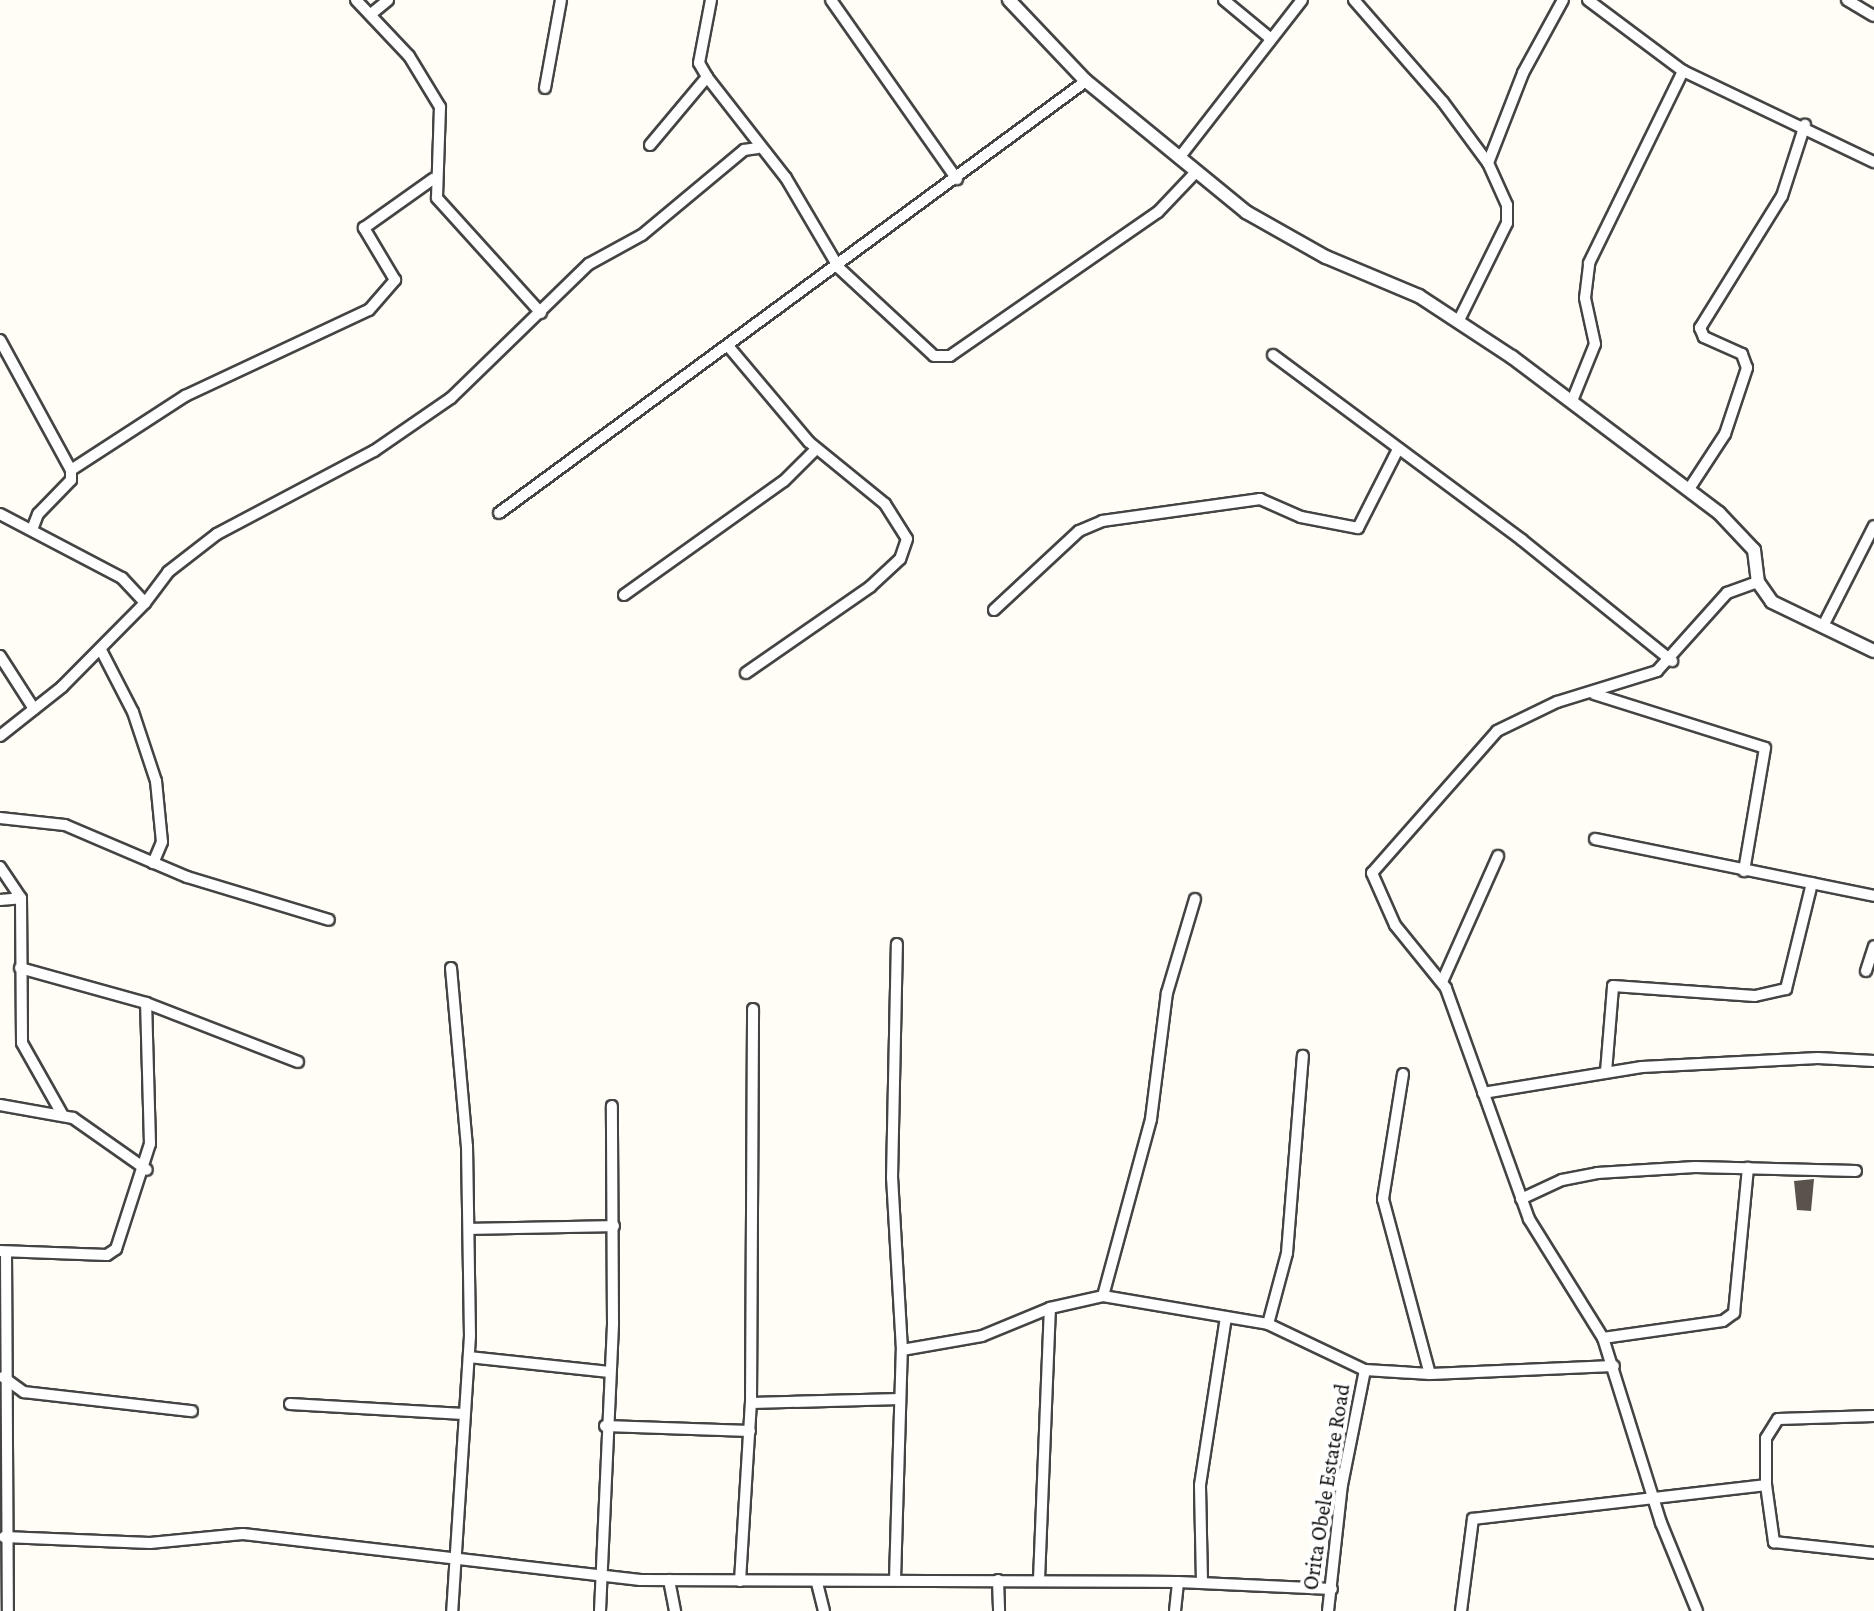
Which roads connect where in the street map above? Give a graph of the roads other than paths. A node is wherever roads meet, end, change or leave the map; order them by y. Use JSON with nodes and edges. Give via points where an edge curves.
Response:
{"nodes":[{"id":1,"x":356,"y":0,"type":"edge"},
{"id":2,"x":388,"y":0,"type":"edge"},
{"id":3,"x":561,"y":0,"type":"edge"},
{"id":4,"x":711,"y":0,"type":"edge"},
{"id":5,"x":831,"y":0,"type":"edge"},
{"id":6,"x":1009,"y":0,"type":"edge"},
{"id":7,"x":1224,"y":0,"type":"edge"},
{"id":8,"x":1302,"y":0,"type":"edge"},
{"id":9,"x":1354,"y":0,"type":"edge"},
{"id":10,"x":1563,"y":0,"type":"edge"},
{"id":11,"x":1588,"y":0,"type":"edge"},
{"id":12,"x":1847,"y":0,"type":"edge"},
{"id":13,"x":371,"y":14,"type":"junction"},
{"id":14,"x":1874,"y":16,"type":"edge"},
{"id":15,"x":1271,"y":39,"type":"junction"},
{"id":16,"x":1683,"y":71,"type":"junction"},
{"id":17,"x":707,"y":77,"type":"junction"},
{"id":18,"x":1086,"y":81,"type":"junction"},
{"id":19,"x":545,"y":88,"type":"dead end"},
{"id":20,"x":1805,"y":125,"type":"junction"},
{"id":21,"x":650,"y":145,"type":"dead end"},
{"id":22,"x":758,"y":148,"type":"junction"},
{"id":23,"x":1179,"y":158,"type":"junction"},
{"id":24,"x":1874,"y":162,"type":"edge"},
{"id":25,"x":1488,"y":163,"type":"junction"},
{"id":26,"x":1196,"y":172,"type":"junction"},
{"id":27,"x":433,"y":179,"type":"junction"},
{"id":28,"x":957,"y":179,"type":"junction"},
{"id":29,"x":839,"y":268,"type":"junction"},
{"id":30,"x":541,"y":313,"type":"junction"},
{"id":31,"x":1459,"y":320,"type":"junction"},
{"id":32,"x":0,"y":340,"type":"edge"},
{"id":33,"x":729,"y":347,"type":"junction"},
{"id":34,"x":1273,"y":355,"type":"dead end"},
{"id":35,"x":1572,"y":401,"type":"junction"},
{"id":36,"x":816,"y":449,"type":"junction"},
{"id":37,"x":1398,"y":449,"type":"junction"},
{"id":38,"x":71,"y":470,"type":"junction"},
{"id":39,"x":1689,"y":489,"type":"junction"},
{"id":40,"x":499,"y":513,"type":"dead end"},
{"id":41,"x":0,"y":514,"type":"edge"},
{"id":42,"x":1874,"y":526,"type":"edge"},
{"id":43,"x":32,"y":530,"type":"junction"},
{"id":44,"x":1758,"y":582,"type":"junction"},
{"id":45,"x":624,"y":595,"type":"dead end"},
{"id":46,"x":145,"y":603,"type":"junction"},
{"id":47,"x":994,"y":610,"type":"dead end"},
{"id":48,"x":1823,"y":626,"type":"junction"},
{"id":49,"x":101,"y":650,"type":"junction"},
{"id":50,"x":1874,"y":651,"type":"edge"},
{"id":51,"x":0,"y":656,"type":"edge"},
{"id":52,"x":1672,"y":661,"type":"junction"},
{"id":53,"x":746,"y":673,"type":"dead end"},
{"id":54,"x":1593,"y":693,"type":"junction"},
{"id":55,"x":34,"y":709,"type":"junction"},
{"id":56,"x":0,"y":736,"type":"edge"},
{"id":57,"x":0,"y":818,"type":"edge"},
{"id":58,"x":1595,"y":839,"type":"dead end"},
{"id":59,"x":1498,"y":856,"type":"dead end"},
{"id":60,"x":153,"y":863,"type":"junction"},
{"id":61,"x":0,"y":867,"type":"edge"},
{"id":62,"x":1744,"y":871,"type":"junction"},
{"id":63,"x":1812,"y":883,"type":"junction"},
{"id":64,"x":1874,"y":896,"type":"edge"},
{"id":65,"x":21,"y":898,"type":"junction"},
{"id":66,"x":1195,"y":899,"type":"dead end"},
{"id":67,"x":0,"y":900,"type":"edge"},
{"id":68,"x":329,"y":920,"type":"dead end"},
{"id":69,"x":897,"y":944,"type":"dead end"},
{"id":70,"x":1874,"y":946,"type":"edge"},
{"id":71,"x":20,"y":968,"type":"junction"},
{"id":72,"x":451,"y":968,"type":"dead end"},
{"id":73,"x":1866,"y":971,"type":"dead end"},
{"id":74,"x":1442,"y":982,"type":"junction"},
{"id":75,"x":146,"y":1003,"type":"junction"},
{"id":76,"x":753,"y":1009,"type":"dead end"},
{"id":77,"x":1303,"y":1056,"type":"dead end"},
{"id":78,"x":1874,"y":1061,"type":"edge"},
{"id":79,"x":298,"y":1062,"type":"dead end"},
{"id":80,"x":1606,"y":1072,"type":"junction"},
{"id":81,"x":1403,"y":1074,"type":"dead end"},
{"id":82,"x":1483,"y":1093,"type":"junction"},
{"id":83,"x":0,"y":1105,"type":"edge"},
{"id":84,"x":612,"y":1106,"type":"dead end"},
{"id":85,"x":62,"y":1114,"type":"junction"},
{"id":86,"x":1748,"y":1168,"type":"junction"},
{"id":87,"x":147,"y":1170,"type":"junction"},
{"id":88,"x":1856,"y":1171,"type":"dead end"},
{"id":89,"x":1521,"y":1199,"type":"junction"},
{"id":90,"x":614,"y":1226,"type":"junction"},
{"id":91,"x":470,"y":1229,"type":"junction"},
{"id":92,"x":3,"y":1252,"type":"edge"},
{"id":93,"x":1103,"y":1296,"type":"junction"},
{"id":94,"x":1050,"y":1308,"type":"junction"},
{"id":95,"x":1226,"y":1317,"type":"junction"},
{"id":96,"x":1268,"y":1324,"type":"junction"},
{"id":97,"x":1603,"y":1338,"type":"junction"},
{"id":98,"x":902,"y":1350,"type":"junction"},
{"id":99,"x":469,"y":1357,"type":"junction"},
{"id":100,"x":1614,"y":1366,"type":"junction"},
{"id":101,"x":1365,"y":1370,"type":"junction"},
{"id":102,"x":609,"y":1372,"type":"junction"},
{"id":103,"x":1430,"y":1374,"type":"junction"},
{"id":104,"x":3,"y":1377,"type":"junction"},
{"id":105,"x":24,"y":1392,"type":"junction"},
{"id":106,"x":900,"y":1399,"type":"junction"},
{"id":107,"x":3,"y":1400,"type":"junction"},
{"id":108,"x":751,"y":1403,"type":"junction"},
{"id":109,"x":290,"y":1404,"type":"dead end"},
{"id":110,"x":192,"y":1411,"type":"dead end"},
{"id":111,"x":464,"y":1414,"type":"junction"},
{"id":112,"x":1874,"y":1416,"type":"edge"},
{"id":113,"x":1,"y":1419,"type":"edge"},
{"id":114,"x":605,"y":1426,"type":"junction"},
{"id":115,"x":750,"y":1431,"type":"junction"},
{"id":116,"x":1766,"y":1485,"type":"junction"},
{"id":117,"x":1652,"y":1494,"type":"junction"},
{"id":118,"x":4,"y":1537,"type":"junction"},
{"id":119,"x":1874,"y":1553,"type":"edge"},
{"id":120,"x":459,"y":1556,"type":"junction"},
{"id":121,"x":2,"y":1558,"type":"edge"},
{"id":122,"x":601,"y":1578,"type":"junction"},
{"id":123,"x":669,"y":1580,"type":"junction"},
{"id":124,"x":895,"y":1580,"type":"junction"},
{"id":125,"x":998,"y":1580,"type":"junction"},
{"id":126,"x":1039,"y":1580,"type":"junction"},
{"id":127,"x":740,"y":1581,"type":"junction"},
{"id":128,"x":1178,"y":1582,"type":"junction"},
{"id":129,"x":1202,"y":1582,"type":"junction"},
{"id":130,"x":817,"y":1583,"type":"junction"},
{"id":131,"x":1332,"y":1589,"type":"junction"},
{"id":132,"x":8,"y":1611,"type":"edge"},
{"id":133,"x":452,"y":1611,"type":"edge"},
{"id":134,"x":600,"y":1611,"type":"edge"},
{"id":135,"x":675,"y":1611,"type":"edge"},
{"id":136,"x":824,"y":1611,"type":"edge"},
{"id":137,"x":999,"y":1611,"type":"edge"},
{"id":138,"x":1175,"y":1611,"type":"edge"},
{"id":139,"x":1328,"y":1611,"type":"edge"},
{"id":140,"x":1461,"y":1611,"type":"edge"},
{"id":141,"x":1697,"y":1611,"type":"edge"}],
"edges":[{"from":1,"to":13,"type":"street"},
{"from":2,"to":13,"type":"street"},
{"from":3,"to":19,"type":"street"},
{"from":4,"to":17,"type":"street","via":[[699,63]]},
{"from":5,"to":28,"type":"street"},
{"from":6,"to":18,"type":"street"},
{"from":7,"to":15,"type":"street"},
{"from":8,"to":15,"type":"street"},
{"from":9,"to":25,"type":"street"},
{"from":10,"to":25,"type":"street","via":[[1523,73]]},
{"from":11,"to":16,"type":"street"},
{"from":12,"to":14,"type":"street"},
{"from":13,"to":27,"type":"street","via":[[409,56],[440,107],[443,133]]},
{"from":15,"to":23,"type":"street"},
{"from":16,"to":20,"type":"street"},
{"from":16,"to":35,"type":"street","via":[[1589,263],[1585,298],[1595,344]]},
{"from":17,"to":21,"type":"street"},
{"from":17,"to":22,"type":"street"},
{"from":18,"to":23,"type":"street"},
{"from":18,"to":28,"type":"street"},
{"from":20,"to":24,"type":"street"},
{"from":20,"to":39,"type":"street","via":[[1782,196],[1700,328],[1704,337],[1742,354],[1747,368],[1725,434]]},
{"from":22,"to":29,"type":"street","via":[[786,178]]},
{"from":22,"to":30,"type":"street","via":[[744,150],[642,235],[589,264]]},
{"from":23,"to":26,"type":"street"},
{"from":25,"to":31,"type":"street","via":[[1507,205],[1507,223]]},
{"from":26,"to":29,"type":"street","via":[[1158,212],[950,356],[934,356]]},
{"from":26,"to":31,"type":"street","via":[[1292,240]]},
{"from":27,"to":30,"type":"street","via":[[442,207]]},
{"from":27,"to":38,"type":"street","via":[[364,228],[395,280],[369,310],[185,396]]},
{"from":28,"to":29,"type":"street"},
{"from":29,"to":33,"type":"street"},
{"from":30,"to":46,"type":"street","via":[[471,381],[411,427],[217,534],[168,572]]},
{"from":31,"to":35,"type":"street"},
{"from":32,"to":38,"type":"street"},
{"from":33,"to":36,"type":"street","via":[[751,382]]},
{"from":33,"to":40,"type":"street"},
{"from":34,"to":37,"type":"street"},
{"from":35,"to":39,"type":"street"},
{"from":36,"to":45,"type":"street","via":[[784,481]]},
{"from":36,"to":53,"type":"street","via":[[885,504],[904,526],[906,547],[870,587]]},
{"from":37,"to":47,"type":"street","via":[[1358,528],[1301,517],[1260,499],[1102,521],[1079,531]]},
{"from":37,"to":52,"type":"street"},
{"from":38,"to":43,"type":"street","via":[[71,480],[38,514]]},
{"from":39,"to":44,"type":"street","via":[[1754,550]]},
{"from":41,"to":43,"type":"street"},
{"from":42,"to":48,"type":"street"},
{"from":43,"to":46,"type":"street","via":[[122,578]]},
{"from":44,"to":48,"type":"street","via":[[1772,602]]},
{"from":44,"to":52,"type":"street","via":[[1727,593]]},
{"from":46,"to":49,"type":"street"},
{"from":48,"to":50,"type":"street"},
{"from":49,"to":55,"type":"street"},
{"from":49,"to":60,"type":"street","via":[[133,712],[156,781],[162,842]]},
{"from":51,"to":55,"type":"street"},
{"from":52,"to":54,"type":"street"},
{"from":54,"to":62,"type":"street","via":[[1765,748]]},
{"from":54,"to":74,"type":"street","via":[[1497,731],[1375,863],[1374,880],[1395,925]]},
{"from":55,"to":56,"type":"street"},
{"from":57,"to":60,"type":"street","via":[[65,825]]},
{"from":58,"to":62,"type":"street"},
{"from":59,"to":74,"type":"street"},
{"from":60,"to":68,"type":"street"},
{"from":61,"to":65,"type":"street"},
{"from":62,"to":63,"type":"street"},
{"from":63,"to":64,"type":"street"},
{"from":63,"to":80,"type":"street","via":[[1786,989],[1755,996],[1613,986]]},
{"from":65,"to":67,"type":"street"},
{"from":65,"to":71,"type":"street"},
{"from":66,"to":93,"type":"street","via":[[1167,993],[1151,1119]]},
{"from":69,"to":98,"type":"street","via":[[892,1178]]},
{"from":70,"to":73,"type":"street"},
{"from":71,"to":75,"type":"street"},
{"from":71,"to":85,"type":"street","via":[[22,1043]]},
{"from":72,"to":91,"type":"street"},
{"from":74,"to":82,"type":"street"},
{"from":75,"to":79,"type":"street"},
{"from":75,"to":87,"type":"street"},
{"from":76,"to":108,"type":"street"},
{"from":77,"to":96,"type":"street","via":[[1287,1253]]},
{"from":78,"to":80,"type":"street","via":[[1818,1058]]},
{"from":80,"to":82,"type":"street"},
{"from":81,"to":103,"type":"street","via":[[1383,1199]]},
{"from":82,"to":89,"type":"street"},
{"from":83,"to":85,"type":"street"},
{"from":84,"to":90,"type":"street"},
{"from":85,"to":87,"type":"street"},
{"from":86,"to":88,"type":"street"},
{"from":86,"to":89,"type":"street","via":[[1597,1173],[1562,1180]]},
{"from":86,"to":97,"type":"street","via":[[1734,1313],[1723,1321]]},
{"from":87,"to":92,"type":"street","via":[[113,1252]]},
{"from":89,"to":97,"type":"street"},
{"from":90,"to":91,"type":"street"},
{"from":90,"to":102,"type":"street"},
{"from":91,"to":99,"type":"street"},
{"from":92,"to":104,"type":"street"},
{"from":93,"to":94,"type":"street"},
{"from":93,"to":95,"type":"street"},
{"from":94,"to":98,"type":"street","via":[[982,1336]]},
{"from":94,"to":126,"type":"street"},
{"from":95,"to":96,"type":"street"},
{"from":95,"to":129,"type":"street","via":[[1200,1485]]},
{"from":96,"to":101,"type":"street"},
{"from":97,"to":100,"type":"street"},
{"from":98,"to":106,"type":"street"},
{"from":99,"to":102,"type":"street"},
{"from":99,"to":111,"type":"street"},
{"from":100,"to":103,"type":"street"},
{"from":100,"to":117,"type":"street"},
{"from":101,"to":103,"type":"street"},
{"from":101,"to":131,"type":"street","name":"Orita Obele Estate Road","via":[[1342,1485]]},
{"from":102,"to":114,"type":"street"},
{"from":104,"to":105,"type":"street"},
{"from":104,"to":107,"type":"street"},
{"from":105,"to":107,"type":"street"},
{"from":105,"to":110,"type":"street"},
{"from":106,"to":108,"type":"street"},
{"from":106,"to":124,"type":"street"},
{"from":107,"to":113,"type":"street"},
{"from":108,"to":115,"type":"street"},
{"from":109,"to":111,"type":"street"},
{"from":111,"to":120,"type":"street"},
{"from":112,"to":116,"type":"street","via":[[1778,1419],[1766,1438]]},
{"from":113,"to":118,"type":"street"},
{"from":114,"to":115,"type":"street"},
{"from":114,"to":122,"type":"street"},
{"from":115,"to":127,"type":"street"},
{"from":116,"to":117,"type":"street"},
{"from":116,"to":119,"type":"street","via":[[1774,1542]]},
{"from":117,"to":140,"type":"street","via":[[1473,1519]]},
{"from":117,"to":141,"type":"street"},
{"from":118,"to":120,"type":"street","via":[[150,1543],[243,1534]]},
{"from":118,"to":121,"type":"street"},
{"from":120,"to":122,"type":"street"},
{"from":120,"to":133,"type":"street"},
{"from":121,"to":132,"type":"street"},
{"from":122,"to":123,"type":"street"},
{"from":122,"to":134,"type":"street"},
{"from":123,"to":127,"type":"street"},
{"from":123,"to":135,"type":"street"},
{"from":124,"to":125,"type":"street"},
{"from":124,"to":130,"type":"street"},
{"from":125,"to":126,"type":"street"},
{"from":125,"to":137,"type":"street"},
{"from":126,"to":128,"type":"street"},
{"from":127,"to":130,"type":"street"},
{"from":128,"to":129,"type":"street"},
{"from":128,"to":138,"type":"street"},
{"from":129,"to":131,"type":"street"},
{"from":130,"to":136,"type":"street"},
{"from":131,"to":139,"type":"street","name":"Orita Obele Estate Road"}]}
